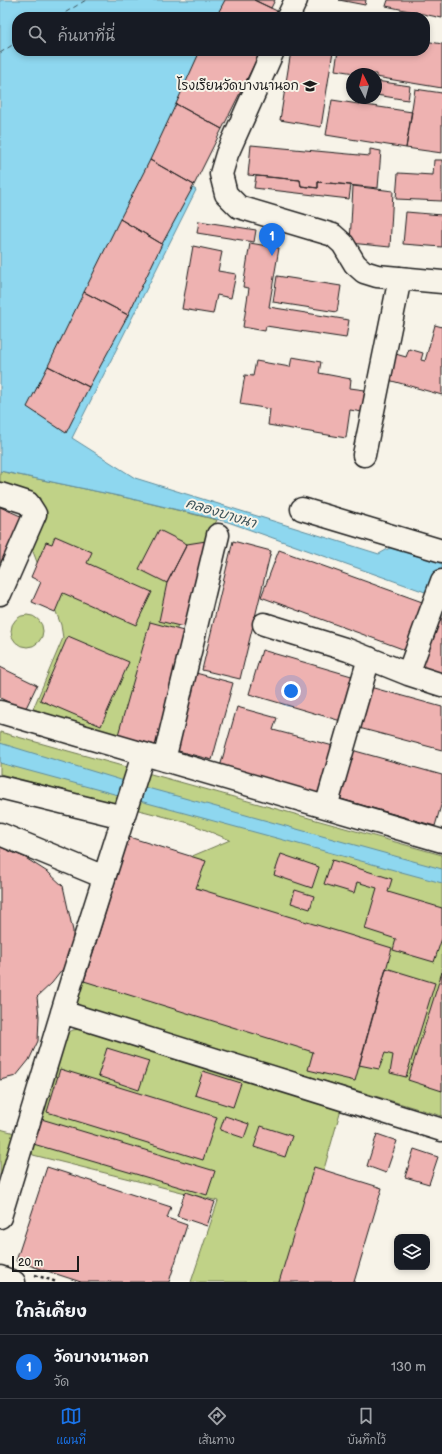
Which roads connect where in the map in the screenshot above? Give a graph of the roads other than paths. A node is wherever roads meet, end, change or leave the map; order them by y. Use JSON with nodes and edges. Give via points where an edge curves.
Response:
{"nodes":[{"id":1,"x":296,"y":0,"type":"edge"},
{"id":2,"x":290,"y":12,"type":"edge"},
{"id":3,"x":271,"y":56,"type":"edge"},
{"id":4,"x":400,"y":278,"type":"junction"},
{"id":5,"x":442,"y":282,"type":"edge"},
{"id":6,"x":364,"y":455,"type":"dead end"},
{"id":7,"x":0,"y":494,"type":"edge"},
{"id":8,"x":302,"y":508,"type":"dead end"},
{"id":9,"x":218,"y":535,"type":"dead end"},
{"id":10,"x":442,"y":551,"type":"edge"},
{"id":11,"x":442,"y":581,"type":"edge"},
{"id":12,"x":0,"y":594,"type":"edge"},
{"id":13,"x":264,"y":624,"type":"dead end"},
{"id":14,"x":368,"y":658,"type":"junction"},
{"id":15,"x":408,"y":674,"type":"junction"},
{"id":16,"x":442,"y":685,"type":"edge"},
{"id":17,"x":0,"y":712,"type":"edge"},
{"id":18,"x":143,"y":754,"type":"junction"},
{"id":19,"x":164,"y":760,"type":"junction"},
{"id":20,"x":0,"y":787,"type":"edge"},
{"id":21,"x":326,"y":807,"type":"junction"},
{"id":22,"x":125,"y":810,"type":"junction"},
{"id":23,"x":0,"y":834,"type":"edge"},
{"id":24,"x":441,"y":836,"type":"edge"},
{"id":25,"x":104,"y":877,"type":"junction"},
{"id":26,"x":62,"y":1012,"type":"junction"},
{"id":27,"x":442,"y":1130,"type":"edge"},
{"id":28,"x":0,"y":1217,"type":"edge"},
{"id":29,"x":0,"y":1278,"type":"edge"},
{"id":30,"x":14,"y":1282,"type":"edge"}],
"edges":[{"from":1,"to":2,"type":"street"},
{"from":3,"to":4,"type":"street","via":[[227,154],[221,174],[226,194],[239,207],[333,235],[364,272]]},
{"from":4,"to":5,"type":"street"},
{"from":4,"to":6,"type":"street"},
{"from":7,"to":12,"type":"street","via":[[28,503],[36,514]]},
{"from":8,"to":10,"type":"street"},
{"from":9,"to":19,"type":"street"},
{"from":11,"to":15,"type":"street"},
{"from":13,"to":14,"type":"street"},
{"from":14,"to":15,"type":"street"},
{"from":14,"to":21,"type":"street"},
{"from":15,"to":16,"type":"street"},
{"from":17,"to":18,"type":"street"},
{"from":18,"to":19,"type":"street"},
{"from":18,"to":22,"type":"street"},
{"from":19,"to":21,"type":"street"},
{"from":20,"to":22,"type":"street"},
{"from":21,"to":24,"type":"street"},
{"from":22,"to":25,"type":"street"},
{"from":23,"to":25,"type":"street"},
{"from":25,"to":26,"type":"street"},
{"from":26,"to":27,"type":"street"},
{"from":26,"to":28,"type":"street"},
{"from":29,"to":30,"type":"street"}]}
